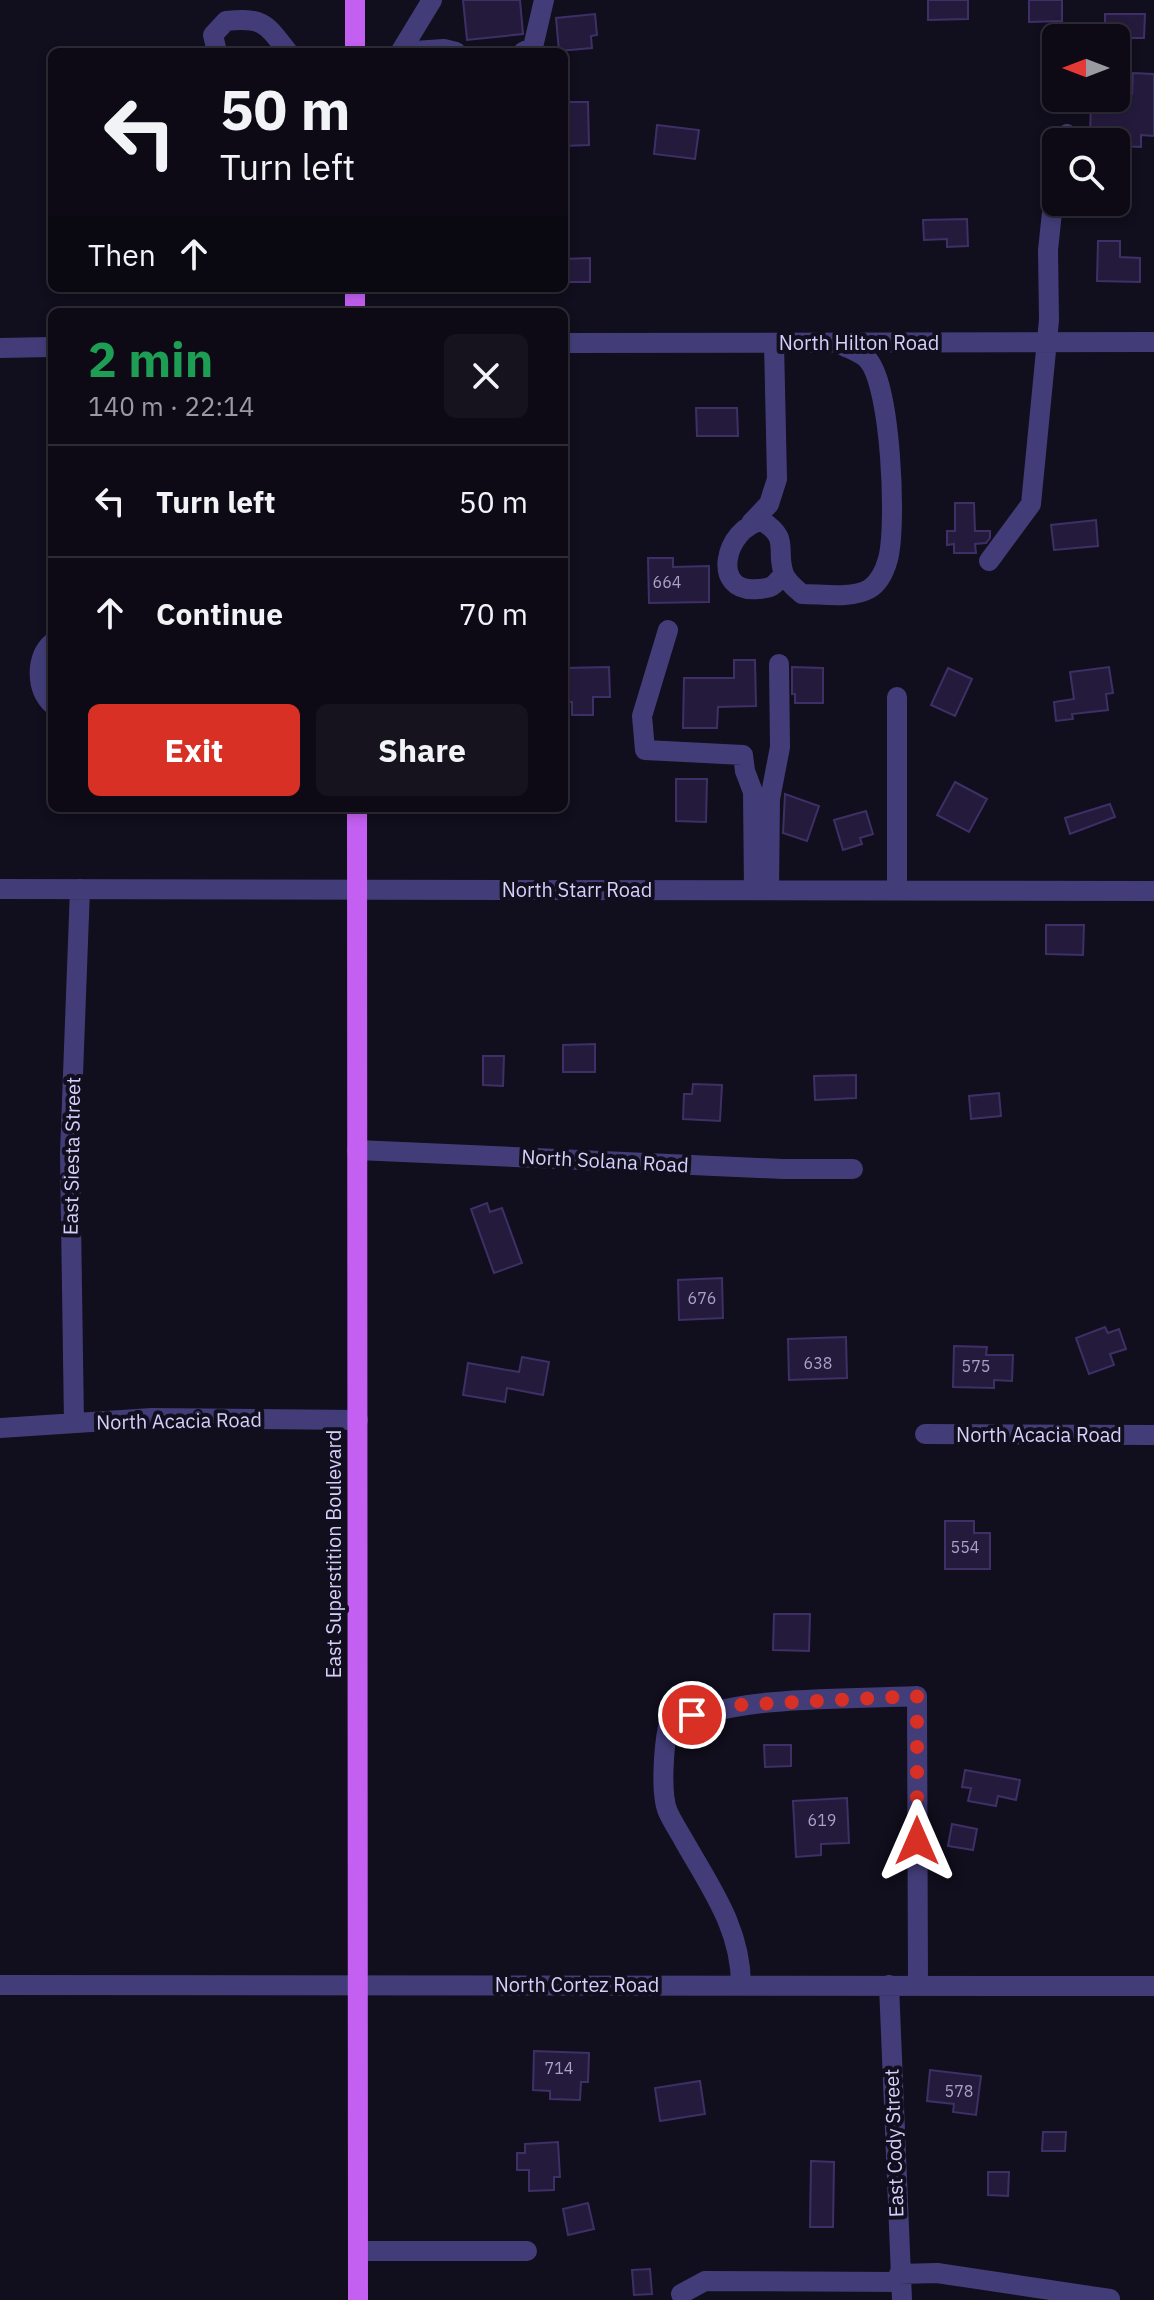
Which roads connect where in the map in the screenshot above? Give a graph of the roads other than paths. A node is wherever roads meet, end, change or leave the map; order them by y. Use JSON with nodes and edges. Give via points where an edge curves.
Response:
{"nodes":[{"id":1,"x":355,"y":0,"type":"edge"},
{"id":2,"x":432,"y":0,"type":"edge"},
{"id":3,"x":544,"y":0,"type":"edge"},
{"id":4,"x":216,"y":48,"type":"edge"},
{"id":5,"x":285,"y":48,"type":"edge"},
{"id":6,"x":355,"y":48,"type":"edge"},
{"id":7,"x":403,"y":48,"type":"edge"},
{"id":8,"x":531,"y":48,"type":"edge"},
{"id":9,"x":1052,"y":216,"type":"edge"},
{"id":10,"x":1045,"y":342,"type":"junction"},
{"id":11,"x":1154,"y":342,"type":"edge"},
{"id":12,"x":568,"y":343,"type":"edge"},
{"id":13,"x":774,"y":343,"type":"junction"},
{"id":14,"x":838,"y":343,"type":"junction"},
{"id":15,"x":48,"y":347,"type":"edge"},
{"id":16,"x":0,"y":348,"type":"edge"},
{"id":17,"x":751,"y":523,"type":"junction"},
{"id":18,"x":989,"y":561,"type":"dead end"},
{"id":19,"x":784,"y":574,"type":"junction"},
{"id":20,"x":668,"y":630,"type":"dead end"},
{"id":21,"x":48,"y":647,"type":"edge"},
{"id":22,"x":779,"y":664,"type":"dead end"},
{"id":23,"x":897,"y":697,"type":"dead end"},
{"id":24,"x":48,"y":698,"type":"edge"},
{"id":25,"x":357,"y":812,"type":"edge"},
{"id":26,"x":0,"y":889,"type":"edge"},
{"id":27,"x":80,"y":889,"type":"junction"},
{"id":28,"x":357,"y":890,"type":"junction"},
{"id":29,"x":762,"y":890,"type":"junction"},
{"id":30,"x":897,"y":890,"type":"junction"},
{"id":31,"x":1154,"y":891,"type":"edge"},
{"id":32,"x":357,"y":1150,"type":"junction"},
{"id":33,"x":853,"y":1169,"type":"dead end"},
{"id":34,"x":358,"y":1420,"type":"junction"},
{"id":35,"x":74,"y":1423,"type":"junction"},
{"id":36,"x":0,"y":1428,"type":"edge"},
{"id":37,"x":925,"y":1434,"type":"dead end"},
{"id":38,"x":1154,"y":1435,"type":"edge"},
{"id":39,"x":0,"y":1985,"type":"edge"},
{"id":40,"x":358,"y":1985,"type":"junction"},
{"id":41,"x":741,"y":1985,"type":"junction"},
{"id":42,"x":889,"y":1985,"type":"junction"},
{"id":43,"x":918,"y":1986,"type":"junction"},
{"id":44,"x":1154,"y":1986,"type":"edge"},
{"id":45,"x":358,"y":2251,"type":"junction"},
{"id":46,"x":527,"y":2251,"type":"dead end"},
{"id":47,"x":900,"y":2285,"type":"edge"},
{"id":48,"x":681,"y":2294,"type":"dead end"},
{"id":49,"x":1110,"y":2299,"type":"edge"},
{"id":50,"x":358,"y":2300,"type":"edge"}],
"edges":[{"from":1,"to":6,"type":"main road"},
{"from":2,"to":7,"type":"street"},
{"from":3,"to":8,"type":"street"},
{"from":4,"to":5,"type":"street","via":[[213,35],[226,21],[248,19],[267,25]]},
{"from":9,"to":10,"type":"street"},
{"from":10,"to":11,"type":"street","name":"North Hilton Road"},
{"from":10,"to":14,"type":"street","name":"North Hilton Road"},
{"from":10,"to":18,"type":"street","via":[[1031,504]]},
{"from":12,"to":13,"type":"street","name":"North Hilton Road"},
{"from":13,"to":14,"type":"street","name":"North Hilton Road"},
{"from":13,"to":17,"type":"street","via":[[777,479],[769,504]]},
{"from":14,"to":19,"type":"street","via":[[868,359],[883,401],[892,517],[888,558],[878,581],[855,594],[802,594]]},
{"from":15,"to":16,"type":"street"},
{"from":17,"to":19,"type":"street","via":[[762,521],[773,528]]},
{"from":17,"to":19,"type":"street","via":[[729,551],[730,578],[750,590],[770,588]]},
{"from":20,"to":29,"type":"street","via":[[642,716],[645,750],[743,755],[753,792]]},
{"from":21,"to":24,"type":"street","via":[[39,668]]},
{"from":22,"to":29,"type":"street","via":[[780,747]]},
{"from":23,"to":30,"type":"street"},
{"from":25,"to":28,"type":"main road","name":"East Superstition Boulevard"},
{"from":26,"to":27,"type":"street","name":"North Starr Road"},
{"from":27,"to":28,"type":"street","name":"North Starr Road"},
{"from":27,"to":35,"type":"street","name":"East Siesta Street","via":[[70,1154]]},
{"from":28,"to":29,"type":"street","name":"North Starr Road"},
{"from":28,"to":32,"type":"main road","name":"East Superstition Boulevard"},
{"from":29,"to":30,"type":"street","name":"North Starr Road"},
{"from":30,"to":31,"type":"street","name":"North Starr Road"},
{"from":32,"to":33,"type":"street","name":"North Solana Road"},
{"from":32,"to":34,"type":"main road","name":"East Superstition Boulevard"},
{"from":34,"to":35,"type":"street","name":"North Acacia Road","via":[[152,1418]]},
{"from":34,"to":40,"type":"main road","name":"East Superstition Boulevard"},
{"from":35,"to":36,"type":"street","name":"North Acacia Road"},
{"from":37,"to":38,"type":"street","name":"North Acacia Road"},
{"from":39,"to":40,"type":"street","name":"North Cortez Road"},
{"from":40,"to":41,"type":"street","name":"North Cortez Road"},
{"from":40,"to":45,"type":"main road","name":"East Superstition Boulevard"},
{"from":41,"to":42,"type":"street","name":"North Cortez Road"},
{"from":41,"to":43,"type":"street","via":[[737,1941],[666,1809],[663,1750],[668,1727],[692,1715],[738,1705],[917,1696]]},
{"from":42,"to":43,"type":"street","name":"North Cortez Road"},
{"from":42,"to":47,"type":"street","name":"East Cody Street"},
{"from":43,"to":44,"type":"street","name":"North Cortez Road"},
{"from":45,"to":46,"type":"street"},
{"from":45,"to":50,"type":"main road","name":"East Superstition Boulevard"},
{"from":47,"to":48,"type":"street","via":[[705,2281]]},
{"from":47,"to":49,"type":"street","via":[[937,2273]]}]}
